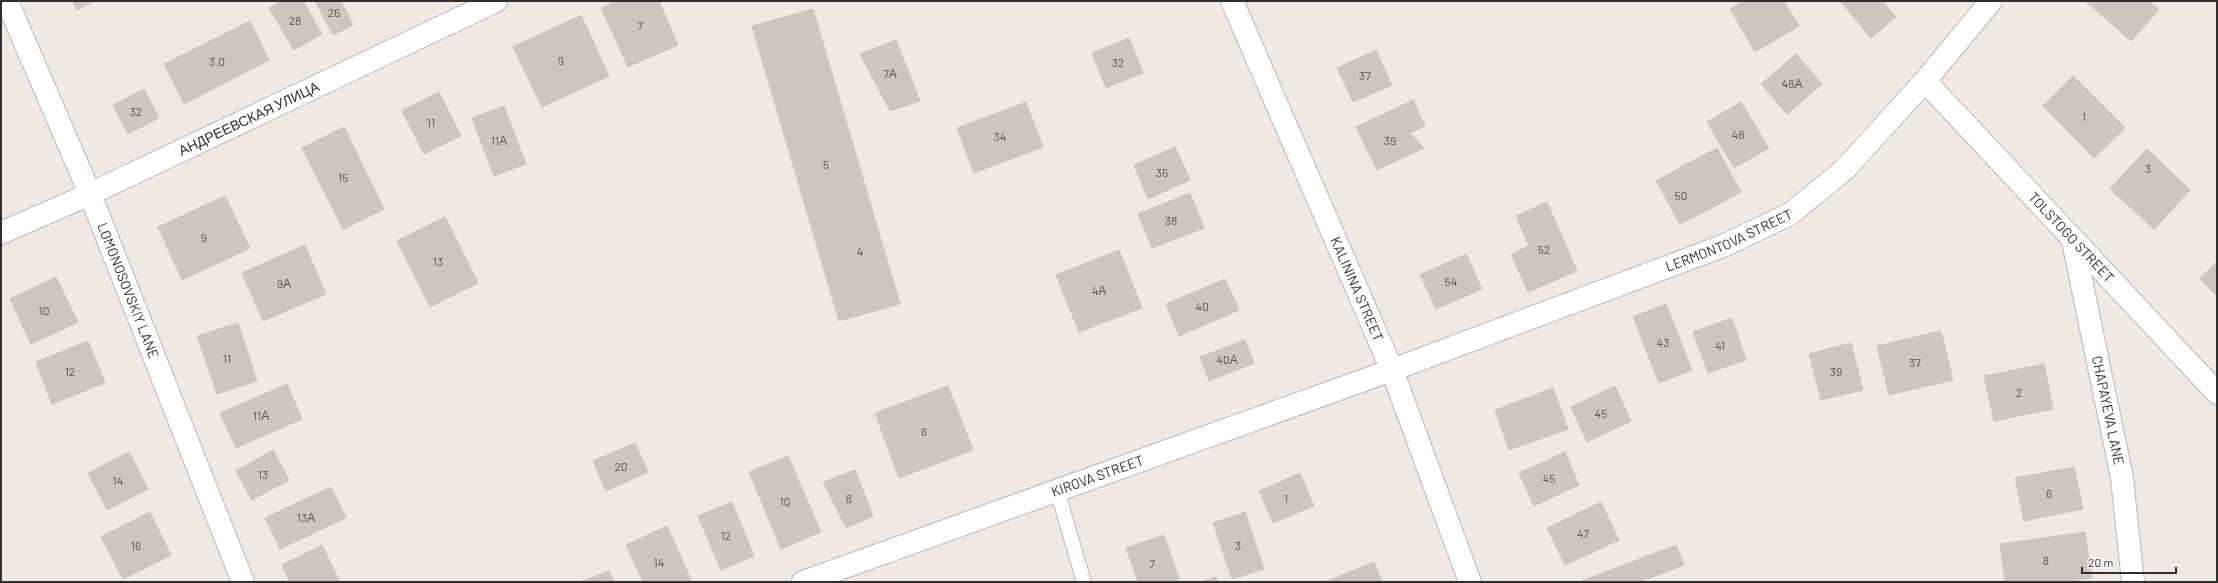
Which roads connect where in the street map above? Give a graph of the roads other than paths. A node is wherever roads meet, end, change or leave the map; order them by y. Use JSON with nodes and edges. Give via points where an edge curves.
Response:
{"nodes":[{"id":1,"x":7,"y":1,"type":"edge"},
{"id":2,"x":496,"y":1,"type":"edge"},
{"id":3,"x":1232,"y":1,"type":"edge"},
{"id":4,"x":1991,"y":1,"type":"edge"},
{"id":5,"x":1925,"y":81,"type":"junction"},
{"id":6,"x":90,"y":194,"type":"junction"},
{"id":7,"x":1,"y":233,"type":"edge"},
{"id":8,"x":2073,"y":241,"type":"junction"},
{"id":9,"x":1392,"y":370,"type":"junction"},
{"id":10,"x":2217,"y":393,"type":"edge"},
{"id":11,"x":1057,"y":490,"type":"junction"},
{"id":12,"x":243,"y":582,"type":"edge"},
{"id":13,"x":803,"y":582,"type":"edge"},
{"id":14,"x":1084,"y":582,"type":"edge"},
{"id":15,"x":1470,"y":582,"type":"edge"},
{"id":16,"x":2133,"y":582,"type":"edge"}],
"edges":[{"from":1,"to":6,"type":"street","name":"LOMONOSOVSKIY LANE"},
{"from":2,"to":6,"type":"street","name":"АНДРЕЕВСКАЯ УЛИЦА"},
{"from":3,"to":9,"type":"street","name":"KALININA STREET"},
{"from":4,"to":5,"type":"street","name":"LERMONTOVA STREET"},
{"from":5,"to":8,"type":"street","name":"TOLSTOGO STREET"},
{"from":5,"to":9,"type":"street","name":"LERMONTOVA STREET","via":[[1844,170],[1790,214],[1723,246]]},
{"from":6,"to":7,"type":"street","name":"АНДРЕЕВСКАЯ УЛИЦА"},
{"from":6,"to":12,"type":"street","name":"LOMONOSOVSKIY LANE"},
{"from":8,"to":10,"type":"street","name":"TOLSTOGO STREET"},
{"from":8,"to":16,"type":"street","name":"CHAPAYEVA LANE","via":[[2122,478]]},
{"from":9,"to":11,"type":"street","name":"KIROVA STREET"},
{"from":9,"to":15,"type":"street","name":"KALININA STREET"},
{"from":11,"to":13,"type":"street","name":"KIROVA STREET"},
{"from":11,"to":14,"type":"lane"}]}
